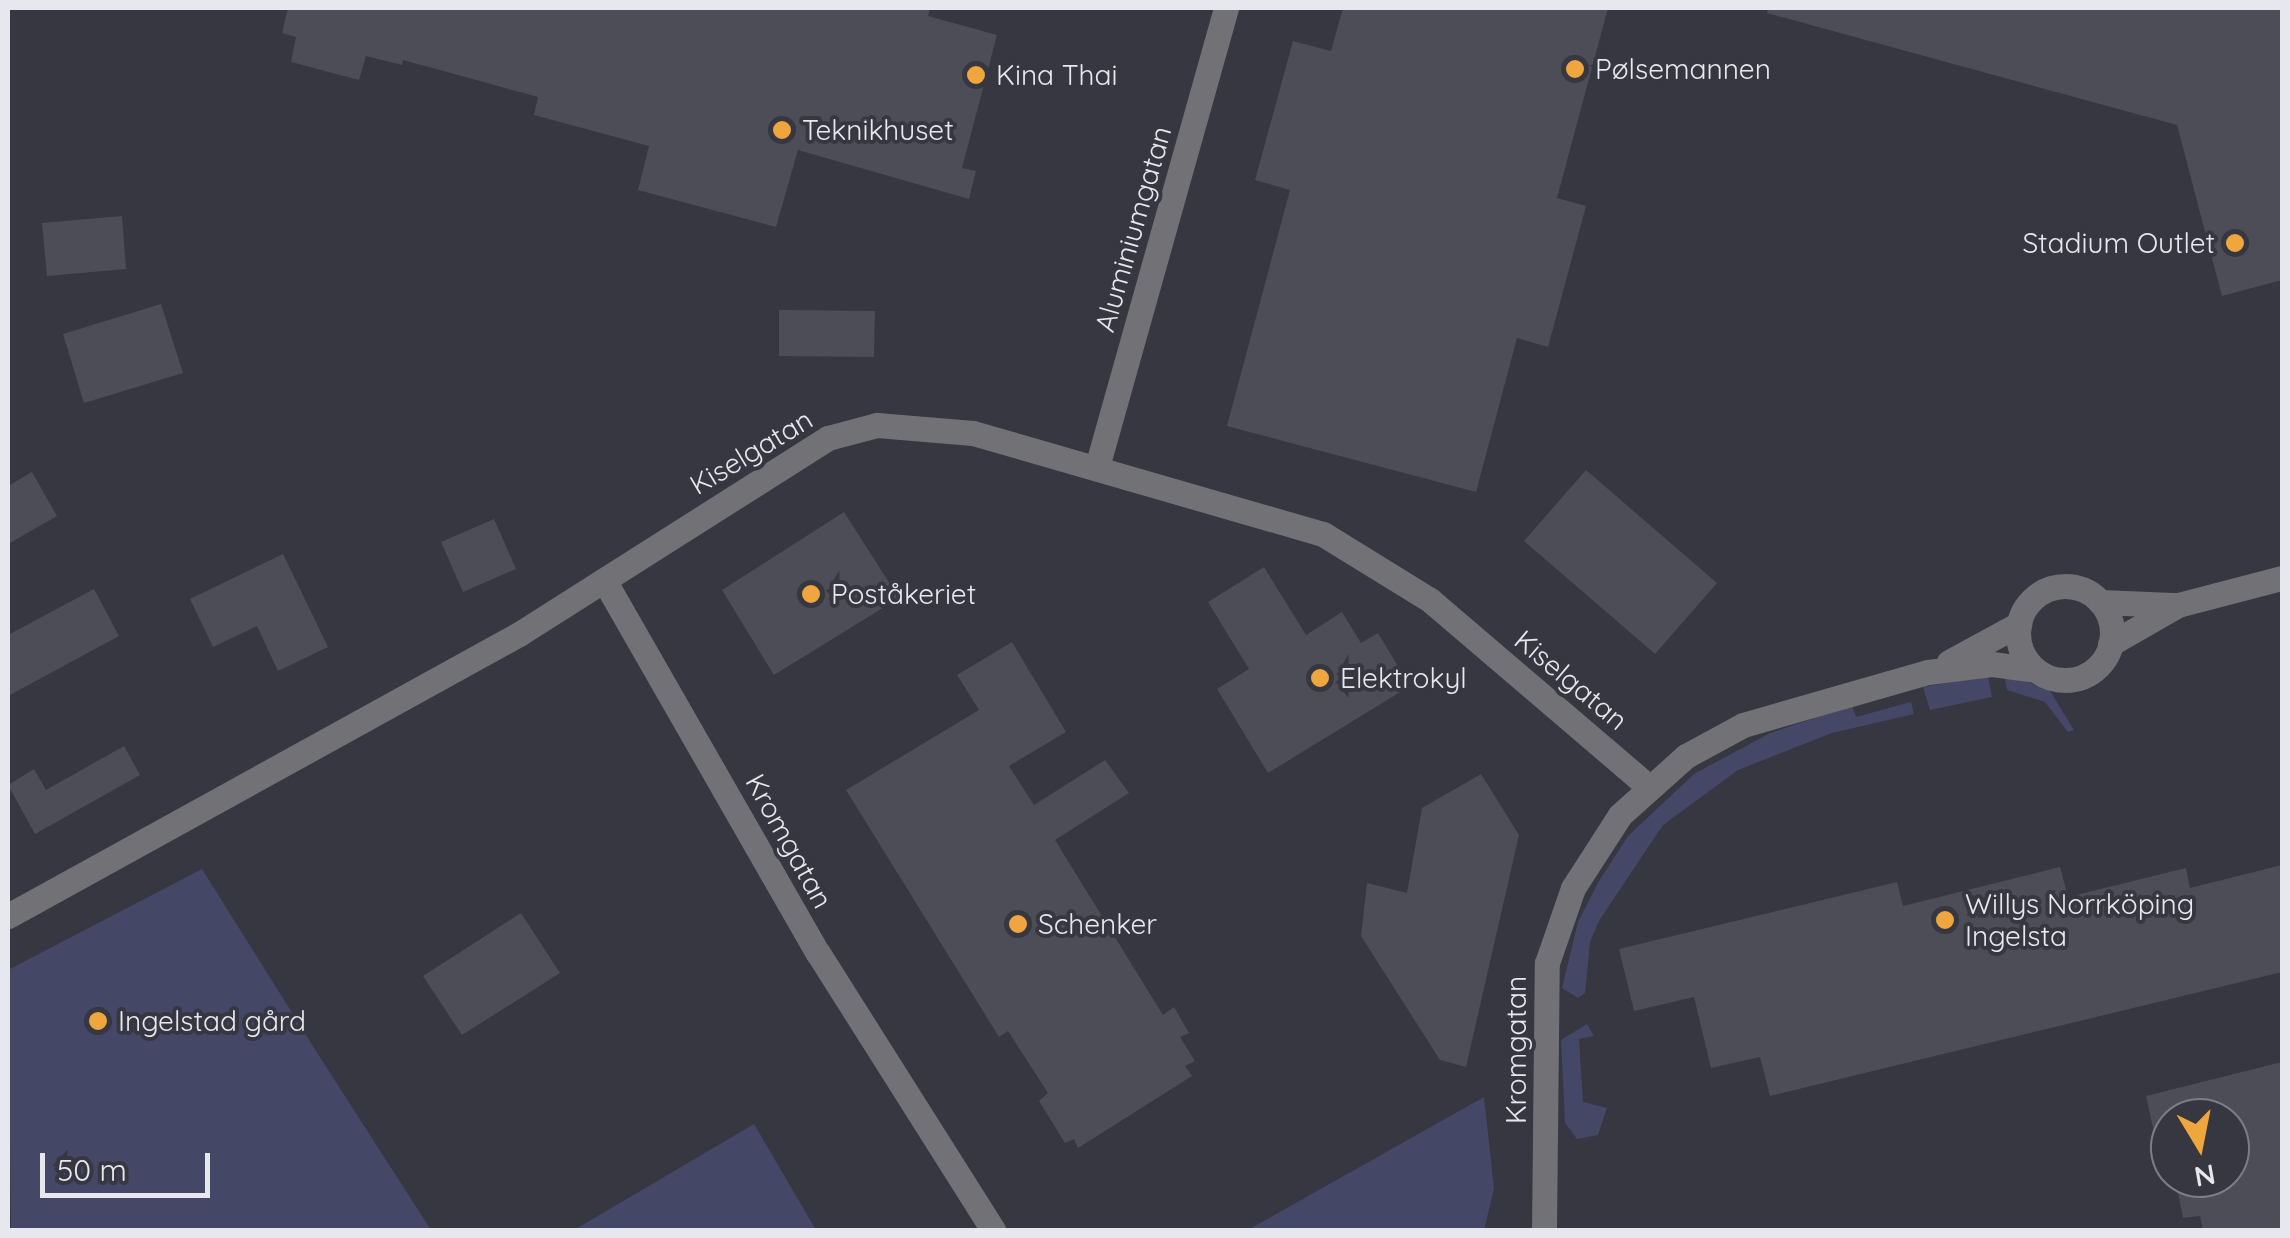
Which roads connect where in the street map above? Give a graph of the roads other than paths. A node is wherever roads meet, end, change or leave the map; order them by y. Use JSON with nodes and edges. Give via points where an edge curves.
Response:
{"nodes":[{"id":1,"x":1226,"y":8,"type":"edge"},
{"id":2,"x":1097,"y":467,"type":"junction"},
{"id":3,"x":2282,"y":578,"type":"edge"},
{"id":4,"x":604,"y":580,"type":"junction"},
{"id":5,"x":2100,"y":602,"type":"junction"},
{"id":6,"x":2178,"y":604,"type":"junction"},
{"id":7,"x":2018,"y":624,"type":"junction"},
{"id":8,"x":2110,"y":644,"type":"junction"},
{"id":9,"x":2036,"y":670,"type":"junction"},
{"id":10,"x":1928,"y":672,"type":"junction"},
{"id":11,"x":1648,"y":786,"type":"junction"},
{"id":12,"x":8,"y":916,"type":"edge"},
{"id":13,"x":993,"y":1230,"type":"edge"},
{"id":14,"x":1544,"y":1230,"type":"edge"}],
"edges":[{"from":1,"to":2,"type":"street","name":"Aluminiumgatan"},
{"from":2,"to":4,"type":"street","name":"Kiselgatan","via":[[973,433],[877,425],[828,438]]},
{"from":2,"to":11,"type":"street","name":"Kiselgatan","via":[[1324,534],[1381,565]]},
{"from":3,"to":6,"type":"street"},
{"from":4,"to":12,"type":"street","name":"Kiselgatan","via":[[452,672]]},
{"from":4,"to":13,"type":"street","name":"Kromgatan","via":[[818,953]]},
{"from":5,"to":6,"type":"street"},
{"from":5,"to":7,"type":"street","via":[[2056,587],[2032,600]]},
{"from":5,"to":8,"type":"street"},
{"from":6,"to":8,"type":"street"},
{"from":7,"to":9,"type":"street","via":[[2021,650]]},
{"from":7,"to":10,"type":"street","name":"Kromgatan"},
{"from":8,"to":9,"type":"street","via":[[2083,676],[2061,680]]},
{"from":9,"to":10,"type":"street","name":"Kromgatan","via":[[1992,664]]},
{"from":10,"to":11,"type":"street","name":"Kromgatan","via":[[1743,725]]},
{"from":11,"to":14,"type":"street","name":"Kromgatan","via":[[1572,888],[1546,962]]}]}
